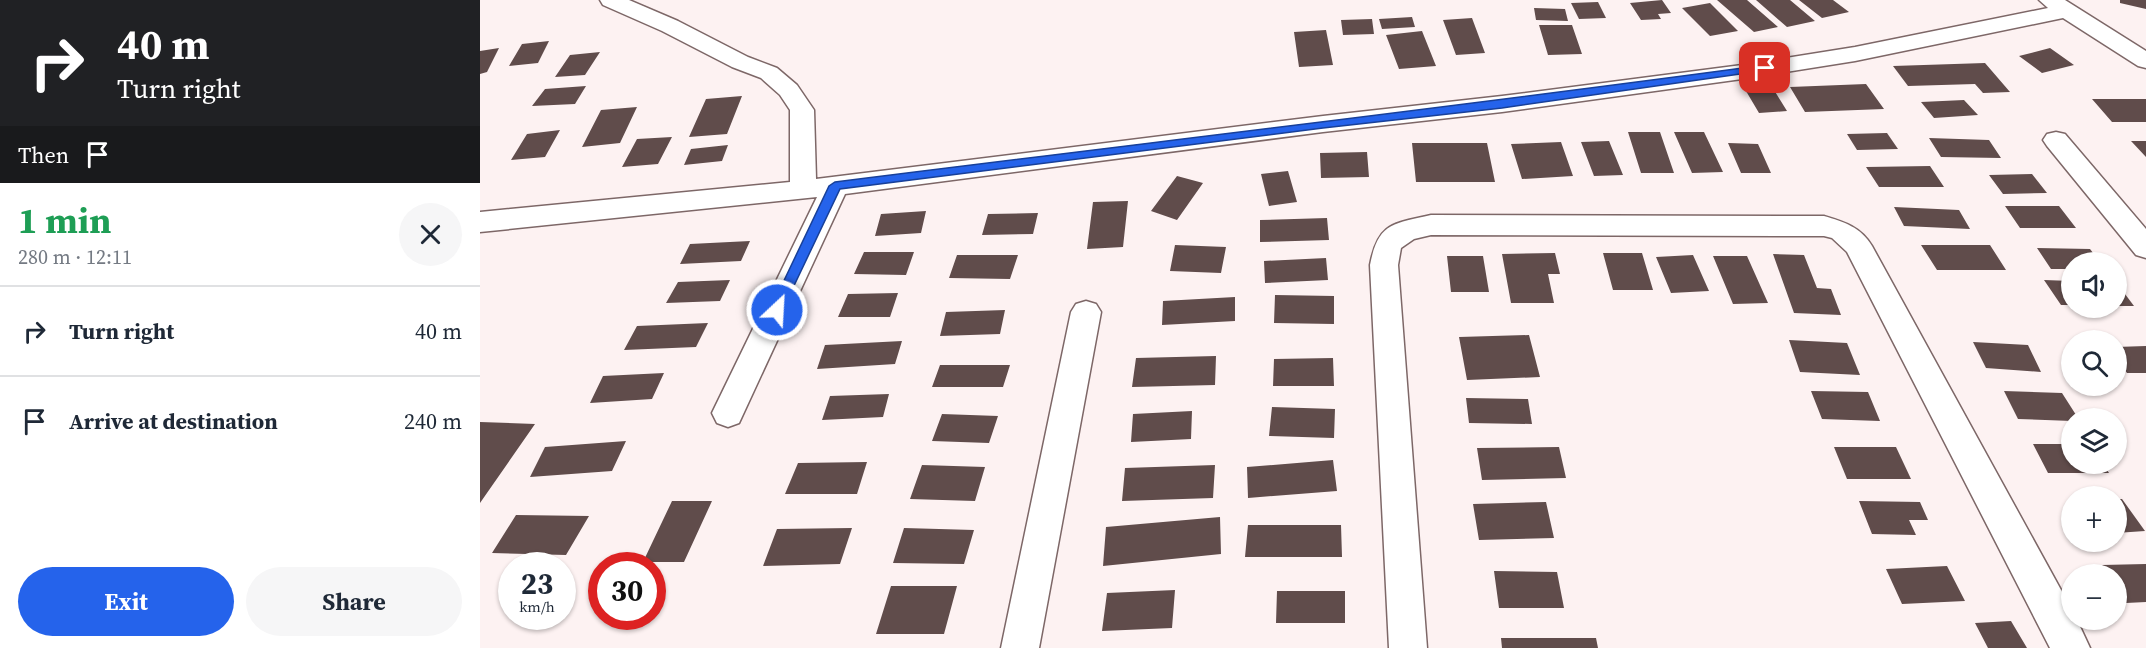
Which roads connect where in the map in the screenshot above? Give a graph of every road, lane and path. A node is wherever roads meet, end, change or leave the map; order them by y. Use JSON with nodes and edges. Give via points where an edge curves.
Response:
{"nodes":[{"id":1,"x":611,"y":0,"type":"edge"},
{"id":2,"x":2058,"y":5,"type":"edge"},
{"id":3,"x":2146,"y":61,"type":"edge"},
{"id":4,"x":2056,"y":140,"type":"dead end"},
{"id":5,"x":835,"y":186,"type":"junction"},
{"id":6,"x":803,"y":188,"type":"junction"},
{"id":7,"x":480,"y":222,"type":"edge"},
{"id":8,"x":2146,"y":248,"type":"edge"},
{"id":9,"x":1086,"y":312,"type":"dead end"},
{"id":10,"x":728,"y":413,"type":"dead end"},
{"id":11,"x":1020,"y":648,"type":"edge"},
{"id":12,"x":1408,"y":648,"type":"edge"},
{"id":13,"x":2071,"y":648,"type":"edge"}],
"edges":[{"from":1,"to":6,"type":"street","via":[[769,73],[789,90],[802,110]]},
{"from":2,"to":3,"type":"street"},
{"from":2,"to":5,"type":"street","via":[[1855,54],[1731,74]]},
{"from":4,"to":8,"type":"street"},
{"from":5,"to":6,"type":"street"},
{"from":5,"to":10,"type":"street"},
{"from":6,"to":7,"type":"street"},
{"from":9,"to":11,"type":"street"},
{"from":12,"to":13,"type":"street","via":[[1384,265],[1388,243],[1405,231],[1431,225],[1824,226],[1842,231],[1858,246]]}]}
